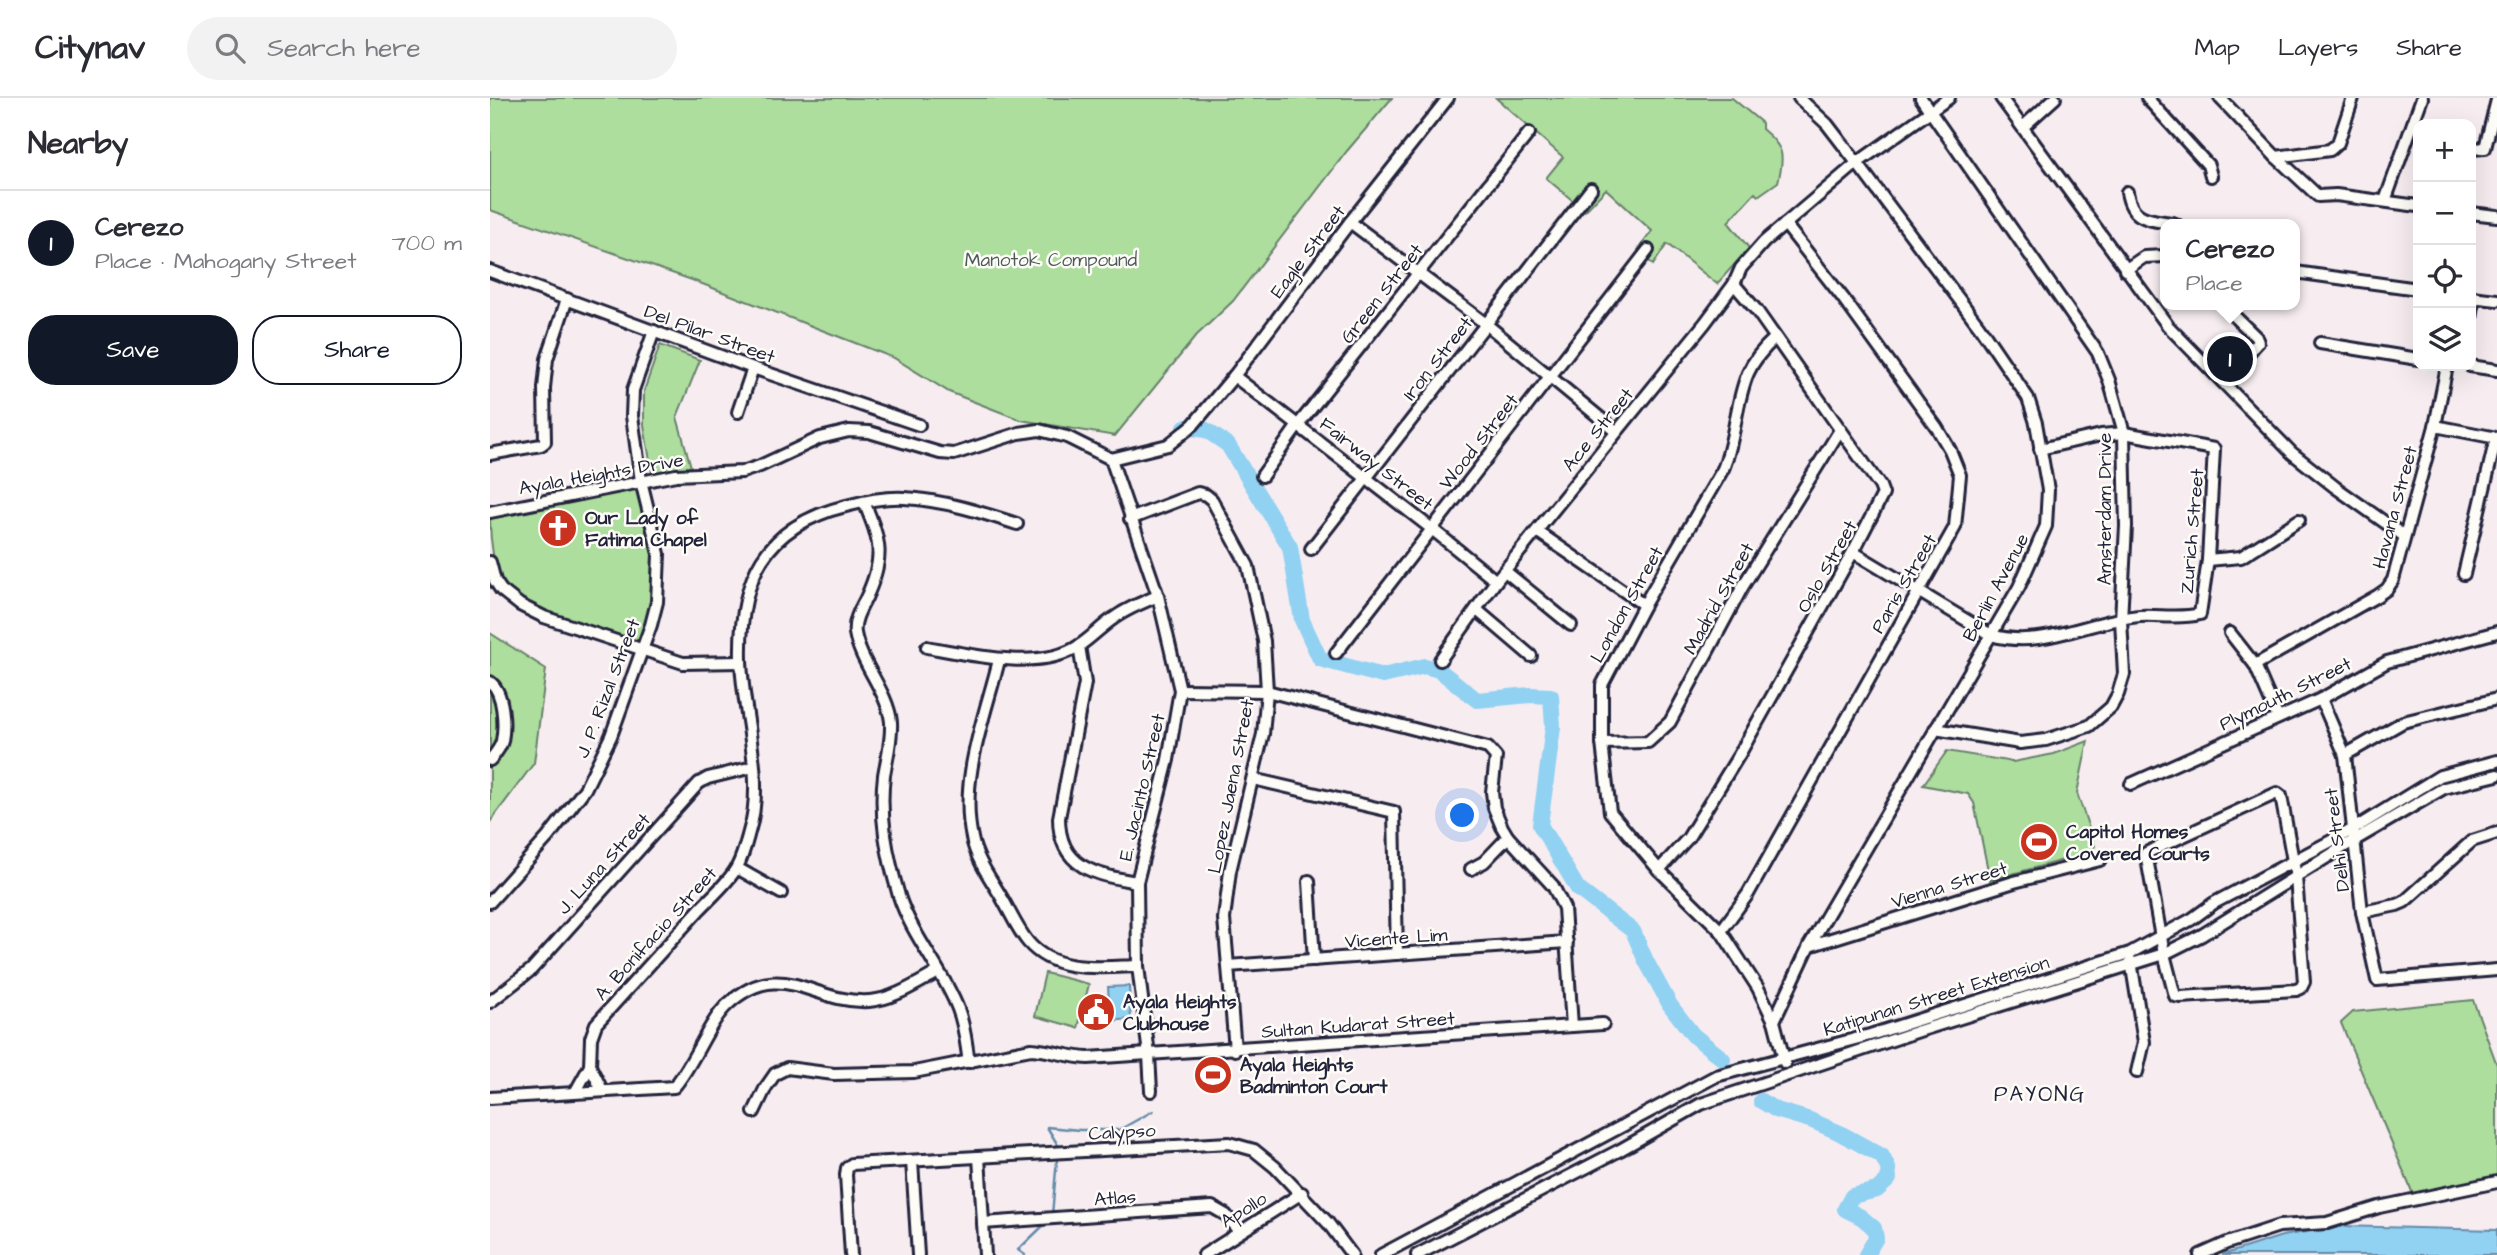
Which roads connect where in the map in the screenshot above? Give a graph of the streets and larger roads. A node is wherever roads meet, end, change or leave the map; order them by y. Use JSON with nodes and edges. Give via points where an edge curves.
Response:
{"nodes":[{"id":1,"x":1448,"y":98,"type":"edge"},
{"id":2,"x":1799,"y":98,"type":"edge"},
{"id":3,"x":1921,"y":98,"type":"edge"},
{"id":4,"x":1949,"y":98,"type":"edge"},
{"id":5,"x":2001,"y":98,"type":"edge"},
{"id":6,"x":2055,"y":98,"type":"edge"},
{"id":7,"x":2147,"y":98,"type":"edge"},
{"id":8,"x":2221,"y":98,"type":"edge"},
{"id":9,"x":2353,"y":98,"type":"edge"},
{"id":10,"x":2422,"y":98,"type":"edge"},
{"id":11,"x":2497,"y":100,"type":"edge"},
{"id":12,"x":1931,"y":111,"type":"junction"},
{"id":13,"x":2417,"y":119,"type":"edge"},
{"id":14,"x":2024,"y":126,"type":"junction"},
{"id":15,"x":1529,"y":133,"type":"dead end"},
{"id":16,"x":2413,"y":138,"type":"edge"},
{"id":17,"x":2476,"y":149,"type":"edge"},
{"id":18,"x":2276,"y":157,"type":"junction"},
{"id":19,"x":1857,"y":163,"type":"junction"},
{"id":20,"x":2211,"y":176,"type":"dead end"},
{"id":21,"x":1591,"y":189,"type":"dead end"},
{"id":22,"x":2127,"y":192,"type":"dead end"},
{"id":23,"x":2385,"y":201,"type":"junction"},
{"id":24,"x":2413,"y":205,"type":"edge"},
{"id":25,"x":2476,"y":214,"type":"edge"},
{"id":26,"x":2497,"y":216,"type":"edge"},
{"id":27,"x":2160,"y":221,"type":"edge"},
{"id":28,"x":1350,"y":222,"type":"junction"},
{"id":29,"x":1785,"y":224,"type":"junction"},
{"id":30,"x":1648,"y":250,"type":"dead end"},
{"id":31,"x":2160,"y":256,"type":"edge"},
{"id":32,"x":2125,"y":270,"type":"junction"},
{"id":33,"x":490,"y":271,"type":"edge"},
{"id":34,"x":2300,"y":273,"type":"edge"},
{"id":35,"x":1417,"y":275,"type":"junction"},
{"id":36,"x":1734,"y":284,"type":"junction"},
{"id":37,"x":2413,"y":288,"type":"edge"},
{"id":38,"x":2476,"y":297,"type":"edge"},
{"id":39,"x":567,"y":299,"type":"junction"},
{"id":40,"x":2497,"y":300,"type":"edge"},
{"id":41,"x":2228,"y":310,"type":"edge"},
{"id":42,"x":1486,"y":324,"type":"junction"},
{"id":43,"x":654,"y":331,"type":"junction"},
{"id":44,"x":1775,"y":338,"type":"junction"},
{"id":45,"x":2320,"y":343,"type":"dead end"},
{"id":46,"x":2413,"y":358,"type":"edge"},
{"id":47,"x":2476,"y":367,"type":"edge"},
{"id":48,"x":753,"y":368,"type":"junction"},
{"id":49,"x":2497,"y":370,"type":"edge"},
{"id":50,"x":2446,"y":371,"type":"edge"},
{"id":51,"x":1234,"y":376,"type":"junction"},
{"id":52,"x":1550,"y":376,"type":"junction"},
{"id":53,"x":2223,"y":382,"type":"junction"},
{"id":54,"x":737,"y":412,"type":"dead end"},
{"id":55,"x":919,"y":425,"type":"dead end"},
{"id":56,"x":1299,"y":425,"type":"junction"},
{"id":57,"x":2434,"y":426,"type":"junction"},
{"id":58,"x":1840,"y":430,"type":"junction"},
{"id":59,"x":1616,"y":431,"type":"junction"},
{"id":60,"x":2124,"y":433,"type":"junction"},
{"id":61,"x":2496,"y":438,"type":"edge"},
{"id":62,"x":2040,"y":449,"type":"junction"},
{"id":63,"x":490,"y":454,"type":"edge"},
{"id":64,"x":1111,"y":459,"type":"junction"},
{"id":65,"x":1262,"y":475,"type":"dead end"},
{"id":66,"x":1366,"y":478,"type":"junction"},
{"id":67,"x":640,"y":481,"type":"junction"},
{"id":68,"x":864,"y":502,"type":"junction"},
{"id":69,"x":490,"y":512,"type":"edge"},
{"id":70,"x":1130,"y":519,"type":"junction"},
{"id":71,"x":2299,"y":520,"type":"dead end"},
{"id":72,"x":1017,"y":524,"type":"dead end"},
{"id":73,"x":1432,"y":528,"type":"junction"},
{"id":74,"x":1538,"y":532,"type":"junction"},
{"id":75,"x":2404,"y":536,"type":"junction"},
{"id":76,"x":1311,"y":549,"type":"dead end"},
{"id":77,"x":1853,"y":552,"type":"junction"},
{"id":78,"x":2208,"y":560,"type":"junction"},
{"id":79,"x":490,"y":562,"type":"edge"},
{"id":80,"x":1505,"y":570,"type":"junction"},
{"id":81,"x":2464,"y":575,"type":"dead end"},
{"id":82,"x":1496,"y":581,"type":"junction"},
{"id":83,"x":1919,"y":591,"type":"junction"},
{"id":84,"x":1158,"y":596,"type":"junction"},
{"id":85,"x":1644,"y":605,"type":"junction"},
{"id":86,"x":1476,"y":610,"type":"junction"},
{"id":87,"x":2122,"y":620,"type":"junction"},
{"id":88,"x":1571,"y":625,"type":"dead end"},
{"id":89,"x":2497,"y":632,"type":"edge"},
{"id":90,"x":2230,"y":633,"type":"dead end"},
{"id":91,"x":1991,"y":635,"type":"junction"},
{"id":92,"x":1079,"y":646,"type":"junction"},
{"id":93,"x":927,"y":647,"type":"dead end"},
{"id":94,"x":643,"y":650,"type":"junction"},
{"id":95,"x":1336,"y":653,"type":"dead end"},
{"id":96,"x":1531,"y":656,"type":"dead end"},
{"id":97,"x":999,"y":660,"type":"junction"},
{"id":98,"x":1440,"y":660,"type":"dead end"},
{"id":99,"x":741,"y":662,"type":"junction"},
{"id":100,"x":2255,"y":665,"type":"junction"},
{"id":101,"x":490,"y":682,"type":"edge"},
{"id":102,"x":1180,"y":690,"type":"junction"},
{"id":103,"x":1267,"y":691,"type":"junction"},
{"id":104,"x":2321,"y":699,"type":"junction"},
{"id":105,"x":2497,"y":699,"type":"edge"},
{"id":106,"x":2277,"y":718,"type":"junction"},
{"id":107,"x":1935,"y":729,"type":"junction"},
{"id":108,"x":1602,"y":743,"type":"junction"},
{"id":109,"x":2345,"y":755,"type":"junction"},
{"id":110,"x":490,"y":760,"type":"edge"},
{"id":111,"x":2497,"y":761,"type":"edge"},
{"id":112,"x":752,"y":767,"type":"junction"},
{"id":113,"x":2497,"y":775,"type":"edge"},
{"id":114,"x":1253,"y":779,"type":"junction"},
{"id":115,"x":2131,"y":784,"type":"dead end"},
{"id":116,"x":2497,"y":833,"type":"edge"},
{"id":117,"x":2352,"y":836,"type":"junction"},
{"id":118,"x":1508,"y":837,"type":"junction"},
{"id":119,"x":2100,"y":860,"type":"dead end"},
{"id":120,"x":2292,"y":863,"type":"junction"},
{"id":121,"x":737,"y":868,"type":"junction"},
{"id":122,"x":1471,"y":869,"type":"dead end"},
{"id":123,"x":1659,"y":870,"type":"junction"},
{"id":124,"x":2296,"y":877,"type":"junction"},
{"id":125,"x":1309,"y":881,"type":"dead end"},
{"id":126,"x":1137,"y":882,"type":"junction"},
{"id":127,"x":781,"y":892,"type":"dead end"},
{"id":128,"x":490,"y":902,"type":"edge"},
{"id":129,"x":2362,"y":912,"type":"junction"},
{"id":130,"x":1721,"y":931,"type":"junction"},
{"id":131,"x":2162,"y":934,"type":"junction"},
{"id":132,"x":1567,"y":942,"type":"junction"},
{"id":133,"x":1809,"y":946,"type":"junction"},
{"id":134,"x":1397,"y":954,"type":"junction"},
{"id":135,"x":2164,"y":954,"type":"junction"},
{"id":136,"x":2131,"y":959,"type":"junction"},
{"id":137,"x":1314,"y":960,"type":"junction"},
{"id":138,"x":1138,"y":966,"type":"junction"},
{"id":139,"x":1228,"y":966,"type":"junction"},
{"id":140,"x":2497,"y":970,"type":"edge"},
{"id":141,"x":938,"y":972,"type":"junction"},
{"id":142,"x":1762,"y":997,"type":"junction"},
{"id":143,"x":1784,"y":997,"type":"junction"},
{"id":144,"x":490,"y":1002,"type":"edge"},
{"id":145,"x":1990,"y":1003,"type":"junction"},
{"id":146,"x":1774,"y":1021,"type":"junction"},
{"id":147,"x":1603,"y":1024,"type":"dead end"},
{"id":148,"x":1572,"y":1026,"type":"junction"},
{"id":149,"x":1234,"y":1050,"type":"junction"},
{"id":150,"x":1149,"y":1055,"type":"junction"},
{"id":151,"x":1781,"y":1059,"type":"junction"},
{"id":152,"x":968,"y":1062,"type":"junction"},
{"id":153,"x":590,"y":1066,"type":"junction"},
{"id":154,"x":2137,"y":1072,"type":"dead end"},
{"id":155,"x":1787,"y":1076,"type":"junction"},
{"id":156,"x":602,"y":1090,"type":"junction"},
{"id":157,"x":576,"y":1091,"type":"junction"},
{"id":158,"x":1151,"y":1091,"type":"dead end"},
{"id":159,"x":490,"y":1098,"type":"edge"},
{"id":160,"x":754,"y":1112,"type":"dead end"},
{"id":161,"x":979,"y":1157,"type":"junction"},
{"id":162,"x":912,"y":1161,"type":"junction"},
{"id":163,"x":2497,"y":1182,"type":"edge"},
{"id":164,"x":1302,"y":1193,"type":"junction"},
{"id":165,"x":984,"y":1223,"type":"junction"},
{"id":166,"x":1239,"y":1232,"type":"junction"},
{"id":167,"x":851,"y":1255,"type":"edge"},
{"id":168,"x":918,"y":1255,"type":"edge"},
{"id":169,"x":985,"y":1255,"type":"edge"},
{"id":170,"x":1204,"y":1255,"type":"edge"},
{"id":171,"x":1352,"y":1255,"type":"edge"},
{"id":172,"x":1381,"y":1255,"type":"edge"},
{"id":173,"x":1417,"y":1255,"type":"edge"},
{"id":174,"x":2200,"y":1255,"type":"edge"}],
"edges":[{"from":1,"to":28,"type":"street","name":"Eagle Street"},
{"from":2,"to":19,"type":"street","name":"Berlin Avenue","via":[[1827,124]]},
{"from":3,"to":12,"type":"street","name":"Amsterdam Drive"},
{"from":4,"to":12,"type":"street","name":"Ace Street"},
{"from":5,"to":14,"type":"street"},
{"from":6,"to":14,"type":"street"},
{"from":7,"to":20,"type":"street","via":[[2208,165]]},
{"from":8,"to":18,"type":"street"},
{"from":9,"to":18,"type":"street","via":[[2337,143],[2330,150]]},
{"from":10,"to":13,"type":"street"},
{"from":11,"to":17,"type":"street","via":[[2485,148]]},
{"from":12,"to":19,"type":"street","name":"Ace Street"},
{"from":12,"to":60,"type":"street","name":"Amsterdam Drive","via":[[2098,353]]},
{"from":14,"to":32,"type":"street"},
{"from":15,"to":35,"type":"street","name":"Green Street"},
{"from":16,"to":23,"type":"street"},
{"from":18,"to":23,"type":"street","via":[[2318,196]]},
{"from":19,"to":29,"type":"street","name":"Ace Street"},
{"from":19,"to":62,"type":"street","name":"Berlin Avenue","via":[[2021,386],[2036,423]]},
{"from":21,"to":42,"type":"street","name":"Iron Street"},
{"from":22,"to":27,"type":"street","via":[[2134,213]]},
{"from":23,"to":24,"type":"street"},
{"from":25,"to":26,"type":"street"},
{"from":28,"to":35,"type":"street"},
{"from":28,"to":51,"type":"street","name":"Eagle Street"},
{"from":29,"to":36,"type":"street","name":"Ace Street","via":[[1763,242]]},
{"from":29,"to":83,"type":"street","name":"Paris Street","via":[[1937,428],[1960,475],[1955,527]]},
{"from":30,"to":52,"type":"street","name":"Wood Street"},
{"from":31,"to":32,"type":"street","via":[[2144,257]]},
{"from":32,"to":53,"type":"street","via":[[2168,326]]},
{"from":33,"to":39,"type":"street","name":"Del Pilar Street"},
{"from":34,"to":37,"type":"street"},
{"from":35,"to":42,"type":"street"},
{"from":35,"to":56,"type":"street","name":"Green Street"},
{"from":36,"to":44,"type":"street","name":"Oslo Street"},
{"from":36,"to":59,"type":"street","name":"Ace Street"},
{"from":38,"to":40,"type":"street"},
{"from":39,"to":43,"type":"street","name":"Del Pilar Street"},
{"from":39,"to":63,"type":"street","via":[[547,359],[545,442]]},
{"from":41,"to":53,"type":"street","via":[[2258,342]]},
{"from":42,"to":52,"type":"street"},
{"from":42,"to":66,"type":"street","name":"Iron Street"},
{"from":43,"to":48,"type":"street","name":"Del Pilar Street"},
{"from":43,"to":67,"type":"street","name":"J. P. Rizal Street","via":[[633,390]]},
{"from":44,"to":58,"type":"street","name":"Oslo Street"},
{"from":44,"to":85,"type":"street","name":"London Street","via":[[1748,372],[1723,468]]},
{"from":45,"to":46,"type":"street"},
{"from":47,"to":49,"type":"street"},
{"from":48,"to":54,"type":"street"},
{"from":48,"to":55,"type":"street","name":"Del Pilar Street"},
{"from":50,"to":57,"type":"street","name":"Havana Street"},
{"from":51,"to":56,"type":"street","name":"Fairway Street"},
{"from":51,"to":64,"type":"street","name":"Eagle Street","via":[[1193,425],[1168,445]]},
{"from":52,"to":59,"type":"street"},
{"from":52,"to":73,"type":"street","name":"Wood Street"},
{"from":53,"to":75,"type":"street","via":[[2292,453]]},
{"from":56,"to":65,"type":"street","name":"Green Street"},
{"from":56,"to":66,"type":"street","name":"Fairway Street"},
{"from":57,"to":61,"type":"street"},
{"from":57,"to":75,"type":"street","name":"Havana Street"},
{"from":58,"to":77,"type":"street","name":"Oslo Street","via":[[1883,494]]},
{"from":58,"to":108,"type":"street","name":"Madrid Street","via":[[1743,586],[1670,722],[1648,742]]},
{"from":59,"to":74,"type":"street","name":"Ace Street"},
{"from":60,"to":62,"type":"street"},
{"from":60,"to":78,"type":"street","name":"Zurich Street","via":[[2215,452]]},
{"from":60,"to":87,"type":"street","name":"Amsterdam Drive"},
{"from":61,"to":81,"type":"street"},
{"from":62,"to":91,"type":"street","name":"Berlin Avenue","via":[[2048,490],[2046,526]]},
{"from":64,"to":67,"type":"street","name":"Ayala Heights Drive","via":[[1067,436],[1039,430],[954,454],[849,431],[820,438],[742,472]]},
{"from":64,"to":70,"type":"street","name":"E. Jacinto Street"},
{"from":66,"to":73,"type":"street","name":"Fairway Street"},
{"from":66,"to":76,"type":"street","name":"Iron Street"},
{"from":67,"to":69,"type":"street","name":"Ayala Heights Drive"},
{"from":67,"to":94,"type":"street","name":"J. P. Rizal Street","via":[[659,554],[657,602]]},
{"from":68,"to":72,"type":"street","name":"A. Bonifacio Street","via":[[904,498],[964,507]]},
{"from":68,"to":99,"type":"street","name":"A. Bonifacio Street","via":[[807,518],[766,554],[744,598]]},
{"from":68,"to":141,"type":"street","via":[[880,547],[854,630],[891,719],[884,775],[887,855],[902,904]]},
{"from":70,"to":84,"type":"street","name":"E. Jacinto Street"},
{"from":70,"to":103,"type":"street","name":"Lopez Jaena Street","via":[[1198,493],[1212,500],[1248,566],[1264,641]]},
{"from":71,"to":78,"type":"street","via":[[2241,557]]},
{"from":73,"to":82,"type":"street","name":"Fairway Street"},
{"from":73,"to":95,"type":"street","name":"Wood Street"},
{"from":74,"to":80,"type":"street","name":"Ace Street"},
{"from":74,"to":85,"type":"street"},
{"from":75,"to":100,"type":"street","name":"Havana Street","via":[[2387,589]]},
{"from":77,"to":83,"type":"street"},
{"from":77,"to":123,"type":"street","name":"Oslo Street","via":[[1739,755],[1688,838]]},
{"from":78,"to":87,"type":"street","name":"Zurich Street","via":[[2197,616]]},
{"from":79,"to":94,"type":"street","via":[[500,590],[520,605]]},
{"from":80,"to":82,"type":"street","name":"Ace Street"},
{"from":80,"to":88,"type":"street"},
{"from":82,"to":86,"type":"street","name":"Ace Street"},
{"from":83,"to":91,"type":"street"},
{"from":83,"to":130,"type":"street","name":"Paris Street","via":[[1748,894]]},
{"from":84,"to":92,"type":"street","via":[[1115,617]]},
{"from":84,"to":102,"type":"street","name":"E. Jacinto Street"},
{"from":85,"to":108,"type":"street","name":"London Street","via":[[1602,685]]},
{"from":86,"to":96,"type":"street"},
{"from":86,"to":98,"type":"street","name":"Ace Street"},
{"from":87,"to":91,"type":"street","via":[[2025,641]]},
{"from":87,"to":107,"type":"street","name":"Amsterdam Drive","via":[[2124,674],[2118,694],[2089,726],[2020,743]]},
{"from":89,"to":104,"type":"street","name":"Plymouth Street","via":[[2387,662]]},
{"from":90,"to":100,"type":"street"},
{"from":91,"to":107,"type":"street","name":"Berlin Avenue"},
{"from":92,"to":97,"type":"street","via":[[1060,656]]},
{"from":92,"to":126,"type":"street","via":[[1085,683],[1059,831],[1063,846],[1087,869]]},
{"from":93,"to":97,"type":"street"},
{"from":94,"to":99,"type":"street","via":[[683,663]]},
{"from":94,"to":128,"type":"street","name":"J. P. Rizal Street","via":[[611,736],[585,789]]},
{"from":97,"to":138,"type":"street","via":[[971,772],[972,841],[1035,950],[1074,967]]},
{"from":99,"to":112,"type":"street","name":"A. Bonifacio Street"},
{"from":100,"to":106,"type":"street"},
{"from":101,"to":110,"type":"street","via":[[499,691],[502,740]]},
{"from":102,"to":103,"type":"street"},
{"from":102,"to":126,"type":"street","name":"E. Jacinto Street","via":[[1168,760]]},
{"from":103,"to":114,"type":"street","name":"Lopez Jaena Street"},
{"from":103,"to":118,"type":"street","via":[[1488,748],[1496,757],[1494,808]]},
{"from":104,"to":106,"type":"street","name":"Plymouth Street"},
{"from":104,"to":109,"type":"street","name":"Delhi Street"},
{"from":105,"to":109,"type":"street","via":[[2403,722]]},
{"from":106,"to":115,"type":"street","name":"Plymouth Street"},
{"from":107,"to":133,"type":"street","name":"Berlin Avenue"},
{"from":108,"to":123,"type":"street","name":"London Street","via":[[1610,811]]},
{"from":109,"to":117,"type":"street","name":"Delhi Street"},
{"from":111,"to":117,"type":"street","name":"Katipunan Street Extension","via":[[2440,776]]},
{"from":112,"to":121,"type":"street","name":"A. Bonifacio Street","via":[[756,800]]},
{"from":112,"to":144,"type":"street","name":"J. Luna Street","via":[[699,783],[531,970]]},
{"from":113,"to":117,"type":"street","name":"Katipunan Street Extension","via":[[2444,788]]},
{"from":114,"to":134,"type":"street","via":[[1394,812]]},
{"from":114,"to":139,"type":"street","name":"Lopez Jaena Street","via":[[1230,871],[1224,919]]},
{"from":116,"to":129,"type":"street","via":[[2472,841],[2404,902]]},
{"from":117,"to":120,"type":"street","name":"Katipunan Street Extension"},
{"from":117,"to":124,"type":"street","name":"Katipunan Street Extension"},
{"from":117,"to":129,"type":"street","name":"Delhi Street"},
{"from":118,"to":122,"type":"street"},
{"from":118,"to":132,"type":"street","via":[[1553,886],[1564,908]]},
{"from":119,"to":133,"type":"street","name":"Vienna Street"},
{"from":120,"to":124,"type":"street"},
{"from":120,"to":131,"type":"street","name":"Katipunan Street Extension"},
{"from":120,"to":131,"type":"street","via":[[2277,793],[2147,852]]},
{"from":121,"to":127,"type":"street"},
{"from":121,"to":153,"type":"street","name":"A. Bonifacio Street","via":[[596,1024]]},
{"from":123,"to":130,"type":"street","name":"London Street"},
{"from":124,"to":135,"type":"street","name":"Katipunan Street Extension"},
{"from":124,"to":135,"type":"street","via":[[2301,988],[2180,998],[2172,993]]},
{"from":125,"to":137,"type":"street"},
{"from":126,"to":138,"type":"street","name":"E. Jacinto Street"},
{"from":129,"to":140,"type":"street","name":"Delhi Street","via":[[2377,980]]},
{"from":130,"to":142,"type":"street","name":"London Street"},
{"from":131,"to":135,"type":"street"},
{"from":131,"to":136,"type":"street","name":"Katipunan Street Extension"},
{"from":132,"to":134,"type":"street","name":"Vicente Lim"},
{"from":132,"to":148,"type":"street"},
{"from":133,"to":143,"type":"street","name":"Berlin Avenue"},
{"from":134,"to":137,"type":"street","name":"Vicente Lim"},
{"from":135,"to":136,"type":"street","name":"Katipunan Street Extension"},
{"from":136,"to":145,"type":"street","name":"Katipunan Street Extension"},
{"from":136,"to":154,"type":"street","via":[[2144,1042]]},
{"from":137,"to":139,"type":"street","name":"Vicente Lim"},
{"from":138,"to":150,"type":"street","name":"E. Jacinto Street"},
{"from":139,"to":149,"type":"street","name":"Lopez Jaena Street"},
{"from":141,"to":152,"type":"street","via":[[958,1008]]},
{"from":141,"to":156,"type":"street","via":[[873,1001],[836,999],[790,982],[758,985],[725,1007],[674,1087]]},
{"from":142,"to":143,"type":"street"},
{"from":142,"to":146,"type":"street","name":"London Street"},
{"from":143,"to":146,"type":"street","name":"Berlin Avenue"},
{"from":145,"to":151,"type":"street","name":"Katipunan Street Extension"},
{"from":145,"to":155,"type":"street","name":"Katipunan Street Extension"},
{"from":146,"to":151,"type":"street"},
{"from":147,"to":148,"type":"street","name":"Sultan Kudarat Street"},
{"from":148,"to":149,"type":"street","name":"Sultan Kudarat Street"},
{"from":149,"to":150,"type":"street","name":"Sultan Kudarat Street"},
{"from":150,"to":152,"type":"street","name":"Sultan Kudarat Street","via":[[1088,1058],[1031,1049]]},
{"from":150,"to":158,"type":"street","name":"E. Jacinto Street"},
{"from":151,"to":155,"type":"street"},
{"from":151,"to":172,"type":"street","name":"Katipunan Street Extension","via":[[1716,1076]]},
{"from":152,"to":160,"type":"street","name":"Sultan Kudarat Street","via":[[914,1072],[834,1074],[787,1068],[775,1074]]},
{"from":153,"to":156,"type":"street"},
{"from":153,"to":157,"type":"street","name":"A. Bonifacio Street"},
{"from":155,"to":173,"type":"street","name":"Katipunan Street Extension","via":[[1701,1104]]},
{"from":156,"to":157,"type":"street"},
{"from":157,"to":159,"type":"street"},
{"from":161,"to":162,"type":"street","name":"Calypso"},
{"from":161,"to":164,"type":"street","name":"Calypso","via":[[1229,1143],[1254,1150]]},
{"from":161,"to":165,"type":"street"},
{"from":162,"to":167,"type":"street","name":"Calypso","via":[[852,1164],[848,1168]]},
{"from":162,"to":168,"type":"street"},
{"from":163,"to":174,"type":"street","via":[[2327,1223],[2279,1226]]},
{"from":164,"to":166,"type":"street","name":"Apollo"},
{"from":164,"to":171,"type":"street","name":"Calypso"},
{"from":165,"to":166,"type":"street","name":"Atlas","via":[[1212,1208],[1226,1215]]},
{"from":165,"to":169,"type":"street"},
{"from":166,"to":170,"type":"street","name":"Apollo"}]}
